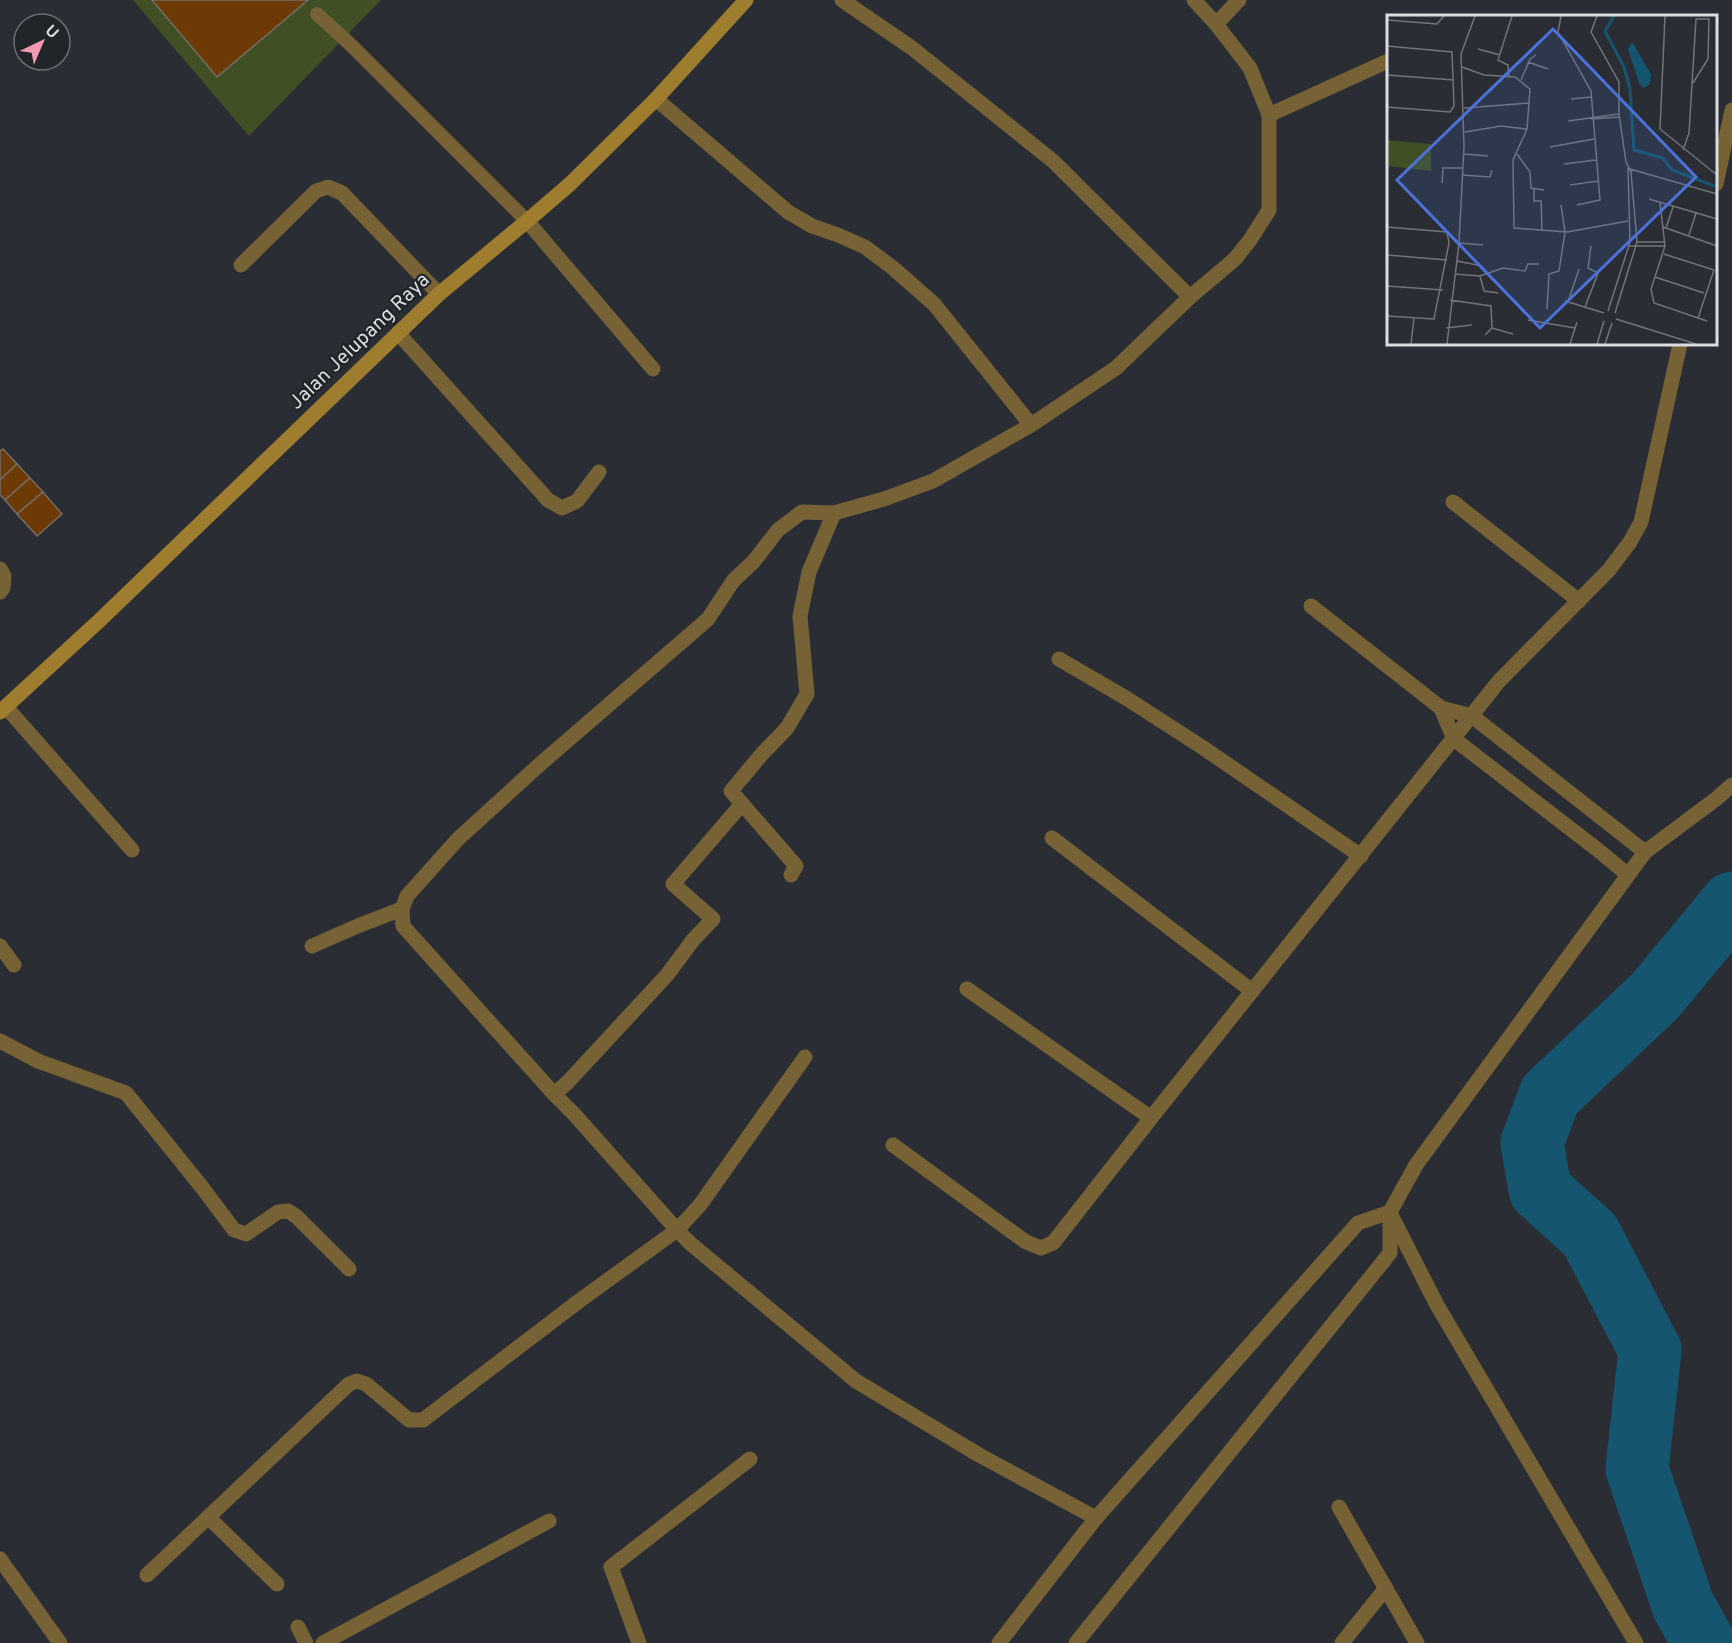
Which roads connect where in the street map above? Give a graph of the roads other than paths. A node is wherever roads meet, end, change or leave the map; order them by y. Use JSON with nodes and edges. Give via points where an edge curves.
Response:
{"nodes":[{"id":1,"x":747,"y":0,"type":"edge"},
{"id":2,"x":842,"y":0,"type":"edge"},
{"id":3,"x":1194,"y":0,"type":"edge"},
{"id":4,"x":1239,"y":0,"type":"edge"},
{"id":5,"x":317,"y":14,"type":"dead end"},
{"id":6,"x":1216,"y":24,"type":"junction"},
{"id":7,"x":1387,"y":62,"type":"edge"},
{"id":8,"x":656,"y":99,"type":"junction"},
{"id":9,"x":1732,"y":110,"type":"edge"},
{"id":10,"x":1269,"y":115,"type":"junction"},
{"id":11,"x":1717,"y":179,"type":"edge"},
{"id":12,"x":527,"y":222,"type":"junction"},
{"id":13,"x":241,"y":265,"type":"dead end"},
{"id":14,"x":439,"y":294,"type":"junction"},
{"id":15,"x":1190,"y":297,"type":"junction"},
{"id":16,"x":398,"y":333,"type":"junction"},
{"id":17,"x":1680,"y":345,"type":"edge"},
{"id":18,"x":653,"y":369,"type":"dead end"},
{"id":19,"x":1031,"y":425,"type":"junction"},
{"id":20,"x":599,"y":472,"type":"dead end"},
{"id":21,"x":1453,"y":502,"type":"dead end"},
{"id":22,"x":834,"y":513,"type":"junction"},
{"id":23,"x":2,"y":573,"type":"edge"},
{"id":24,"x":0,"y":592,"type":"edge"},
{"id":25,"x":1579,"y":600,"type":"junction"},
{"id":26,"x":1311,"y":606,"type":"dead end"},
{"id":27,"x":1059,"y":659,"type":"dead end"},
{"id":28,"x":1441,"y":708,"type":"junction"},
{"id":29,"x":3,"y":709,"type":"edge"},
{"id":30,"x":1472,"y":716,"type":"junction"},
{"id":31,"x":1454,"y":739,"type":"junction"},
{"id":32,"x":1732,"y":785,"type":"edge"},
{"id":33,"x":742,"y":804,"type":"junction"},
{"id":34,"x":1052,"y":838,"type":"dead end"},
{"id":35,"x":132,"y":850,"type":"dead end"},
{"id":36,"x":1645,"y":852,"type":"junction"},
{"id":37,"x":1360,"y":856,"type":"junction"},
{"id":38,"x":791,"y":875,"type":"dead end"},
{"id":39,"x":1629,"y":875,"type":"junction"},
{"id":40,"x":402,"y":909,"type":"junction"},
{"id":41,"x":0,"y":945,"type":"edge"},
{"id":42,"x":312,"y":946,"type":"dead end"},
{"id":43,"x":14,"y":965,"type":"dead end"},
{"id":44,"x":967,"y":989,"type":"dead end"},
{"id":45,"x":1252,"y":991,"type":"junction"},
{"id":46,"x":0,"y":1041,"type":"edge"},
{"id":47,"x":805,"y":1057,"type":"dead end"},
{"id":48,"x":554,"y":1094,"type":"junction"},
{"id":49,"x":1151,"y":1118,"type":"junction"},
{"id":50,"x":893,"y":1144,"type":"dead end"},
{"id":51,"x":1390,"y":1212,"type":"junction"},
{"id":52,"x":677,"y":1230,"type":"junction"},
{"id":53,"x":349,"y":1269,"type":"dead end"},
{"id":54,"x":750,"y":1459,"type":"dead end"},
{"id":55,"x":1339,"y":1507,"type":"dead end"},
{"id":56,"x":208,"y":1517,"type":"junction"},
{"id":57,"x":1096,"y":1518,"type":"junction"},
{"id":58,"x":549,"y":1521,"type":"dead end"},
{"id":59,"x":0,"y":1559,"type":"edge"},
{"id":60,"x":147,"y":1575,"type":"dead end"},
{"id":61,"x":277,"y":1584,"type":"dead end"},
{"id":62,"x":1386,"y":1588,"type":"junction"},
{"id":63,"x":298,"y":1627,"type":"dead end"},
{"id":64,"x":60,"y":1643,"type":"edge"},
{"id":65,"x":306,"y":1643,"type":"edge"},
{"id":66,"x":323,"y":1643,"type":"edge"},
{"id":67,"x":639,"y":1643,"type":"edge"},
{"id":68,"x":999,"y":1643,"type":"edge"},
{"id":69,"x":1076,"y":1643,"type":"edge"},
{"id":70,"x":1342,"y":1643,"type":"edge"},
{"id":71,"x":1417,"y":1643,"type":"edge"},
{"id":72,"x":1636,"y":1643,"type":"edge"}],
"edges":[{"from":1,"to":8,"type":"street","name":"Jalan Jelupang Raya"},
{"from":2,"to":15,"type":"street","via":[[912,48],[1053,160]]},
{"from":3,"to":6,"type":"street"},
{"from":4,"to":6,"type":"street"},
{"from":5,"to":12,"type":"lane"},
{"from":6,"to":10,"type":"street","via":[[1250,68]]},
{"from":7,"to":10,"type":"street"},
{"from":8,"to":12,"type":"street","name":"Jalan Jelupang Raya"},
{"from":8,"to":19,"type":"street","via":[[788,212],[865,248],[893,268],[933,304]]},
{"from":9,"to":11,"type":"street"},
{"from":10,"to":15,"type":"street","via":[[1269,210],[1235,259]]},
{"from":12,"to":14,"type":"street","name":"Jalan Jelupang Raya"},
{"from":12,"to":18,"type":"street"},
{"from":13,"to":14,"type":"street","via":[[315,191],[328,187],[342,193]]},
{"from":14,"to":16,"type":"street","name":"Jalan Jelupang Raya"},
{"from":15,"to":19,"type":"street","via":[[1116,368]]},
{"from":16,"to":20,"type":"street","via":[[548,500],[562,508],[577,501]]},
{"from":16,"to":29,"type":"street","name":"Jalan Jelupang Raya"},
{"from":17,"to":25,"type":"street","via":[[1641,522],[1610,570]]},
{"from":19,"to":22,"type":"street","via":[[933,481]]},
{"from":21,"to":25,"type":"street"},
{"from":22,"to":33,"type":"street","via":[[809,572],[800,616],[807,694],[787,728],[731,791]]},
{"from":22,"to":40,"type":"street","via":[[802,512],[778,530],[733,581],[708,619],[458,839],[407,896]]},
{"from":23,"to":24,"type":"street"},
{"from":25,"to":30,"type":"street","via":[[1499,681]]},
{"from":26,"to":28,"type":"street"},
{"from":27,"to":37,"type":"street","via":[[1202,747]]},
{"from":28,"to":30,"type":"street"},
{"from":28,"to":31,"type":"street"},
{"from":29,"to":35,"type":"street"},
{"from":30,"to":31,"type":"street"},
{"from":30,"to":36,"type":"street"},
{"from":31,"to":37,"type":"street"},
{"from":31,"to":39,"type":"street"},
{"from":32,"to":36,"type":"street"},
{"from":33,"to":38,"type":"street","via":[[796,866]]},
{"from":33,"to":48,"type":"street","via":[[673,884],[713,919],[667,975]]},
{"from":34,"to":45,"type":"street"},
{"from":36,"to":39,"type":"street"},
{"from":37,"to":45,"type":"street"},
{"from":39,"to":51,"type":"street","via":[[1416,1165]]},
{"from":40,"to":42,"type":"street"},
{"from":40,"to":48,"type":"street","via":[[403,926]]},
{"from":41,"to":43,"type":"street"},
{"from":44,"to":49,"type":"street"},
{"from":45,"to":49,"type":"street"},
{"from":46,"to":53,"type":"street","via":[[38,1061],[126,1093],[234,1230],[246,1234],[278,1212],[288,1211]]},
{"from":47,"to":52,"type":"street","via":[[700,1205]]},
{"from":48,"to":52,"type":"street"},
{"from":49,"to":50,"type":"street","via":[[1053,1243],[1041,1248],[1026,1242]]},
{"from":51,"to":57,"type":"street","via":[[1358,1223]]},
{"from":51,"to":69,"type":"street","via":[[1390,1253]]},
{"from":51,"to":72,"type":"street","via":[[1437,1305]]},
{"from":52,"to":56,"type":"street","via":[[423,1420],[409,1420],[366,1384],[349,1384]]},
{"from":52,"to":57,"type":"street","via":[[856,1381],[979,1455]]},
{"from":54,"to":67,"type":"street","via":[[611,1568]]},
{"from":55,"to":62,"type":"street"},
{"from":56,"to":60,"type":"street"},
{"from":56,"to":61,"type":"street"},
{"from":57,"to":68,"type":"street"},
{"from":58,"to":66,"type":"street"},
{"from":59,"to":64,"type":"street"},
{"from":62,"to":70,"type":"street"},
{"from":62,"to":71,"type":"street"},
{"from":63,"to":65,"type":"street"}]}
